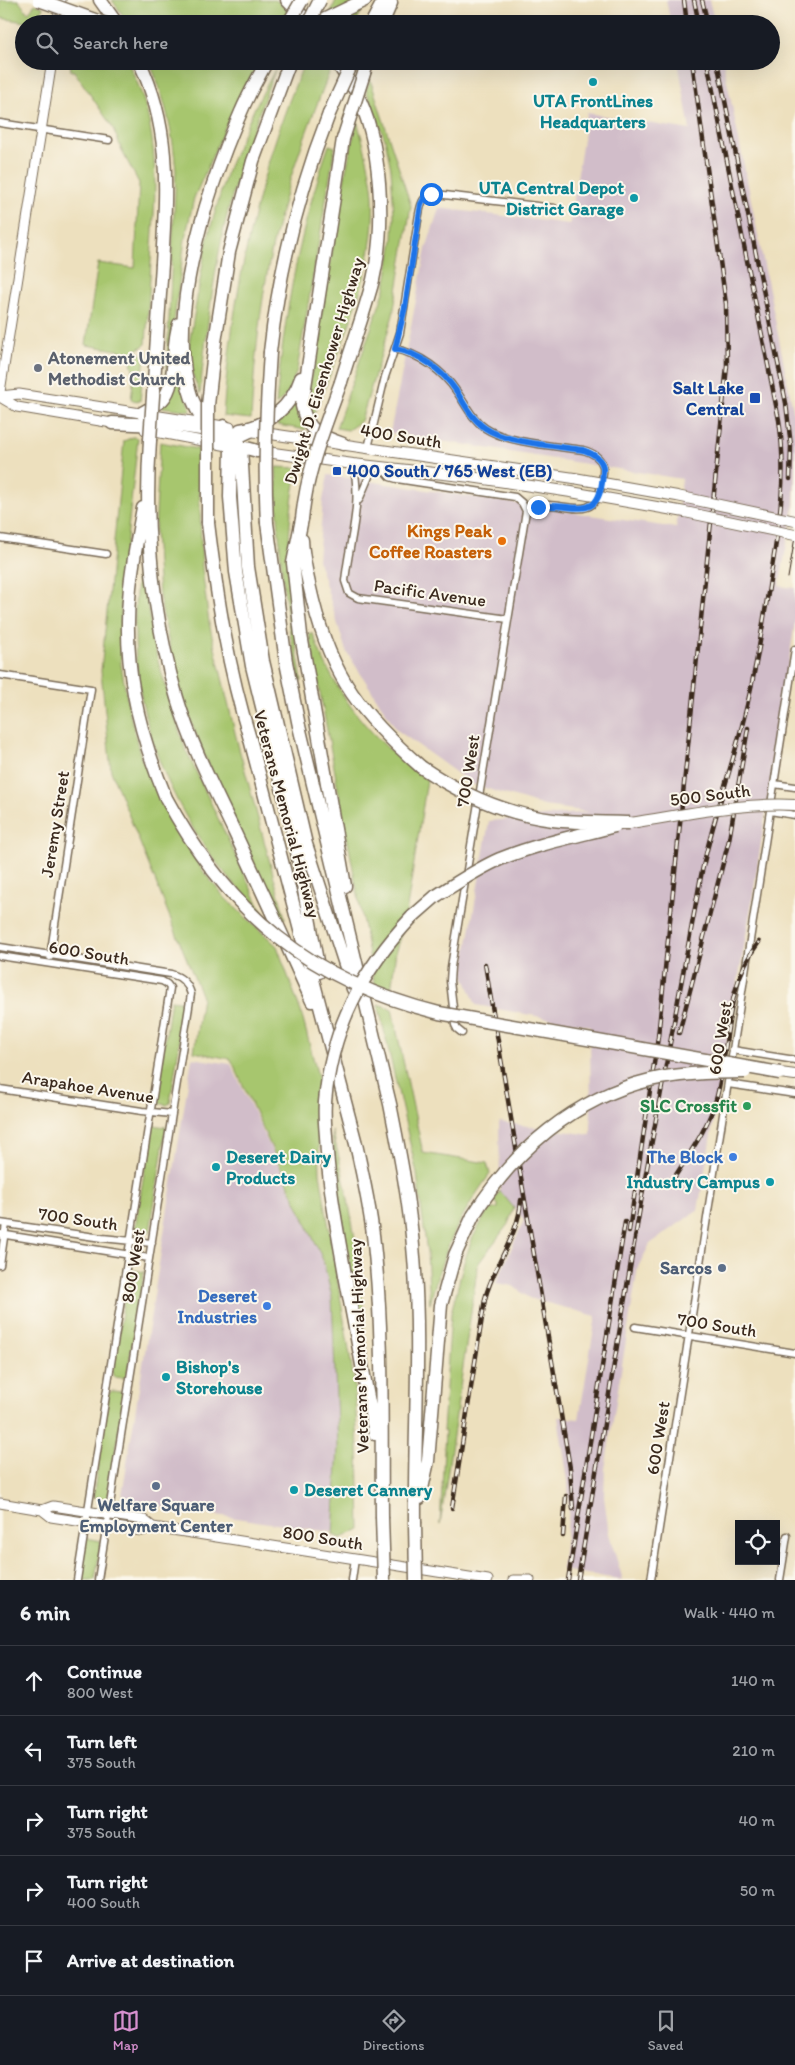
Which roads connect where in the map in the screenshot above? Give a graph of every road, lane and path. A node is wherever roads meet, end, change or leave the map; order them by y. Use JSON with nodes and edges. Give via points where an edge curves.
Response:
{"nodes":[{"id":1,"x":39,"y":0,"type":"edge"},
{"id":2,"x":61,"y":0,"type":"edge"},
{"id":3,"x":100,"y":0,"type":"edge"},
{"id":4,"x":287,"y":0,"type":"edge"},
{"id":5,"x":302,"y":0,"type":"edge"},
{"id":6,"x":320,"y":0,"type":"edge"},
{"id":7,"x":365,"y":0,"type":"edge"},
{"id":8,"x":392,"y":0,"type":"edge"},
{"id":9,"x":59,"y":15,"type":"edge"},
{"id":10,"x":81,"y":15,"type":"edge"},
{"id":11,"x":111,"y":15,"type":"edge"},
{"id":12,"x":293,"y":15,"type":"edge"},
{"id":13,"x":301,"y":15,"type":"edge"},
{"id":14,"x":313,"y":15,"type":"edge"},
{"id":15,"x":334,"y":15,"type":"edge"},
{"id":16,"x":386,"y":15,"type":"edge"},
{"id":17,"x":51,"y":70,"type":"edge"},
{"id":18,"x":143,"y":70,"type":"edge"},
{"id":19,"x":262,"y":70,"type":"edge"},
{"id":20,"x":287,"y":70,"type":"edge"},
{"id":21,"x":342,"y":70,"type":"edge"},
{"id":22,"x":349,"y":70,"type":"edge"},
{"id":23,"x":365,"y":70,"type":"edge"},
{"id":24,"x":0,"y":123,"type":"edge"},
{"id":25,"x":41,"y":129,"type":"junction"},
{"id":26,"x":109,"y":140,"type":"dead end"},
{"id":27,"x":554,"y":208,"type":"dead end"},
{"id":28,"x":184,"y":312,"type":"junction"},
{"id":29,"x":313,"y":326,"type":"junction"},
{"id":30,"x":395,"y":349,"type":"junction"},
{"id":31,"x":0,"y":392,"type":"edge"},
{"id":32,"x":0,"y":396,"type":"edge"},
{"id":33,"x":142,"y":413,"type":"junction"},
{"id":34,"x":112,"y":424,"type":"junction"},
{"id":35,"x":231,"y":436,"type":"junction"},
{"id":36,"x":342,"y":444,"type":"junction"},
{"id":37,"x":368,"y":448,"type":"junction"},
{"id":38,"x":257,"y":451,"type":"joint"},
{"id":39,"x":353,"y":464,"type":"junction"},
{"id":40,"x":377,"y":467,"type":"junction"},
{"id":41,"x":147,"y":481,"type":"junction"},
{"id":42,"x":357,"y":506,"type":"junction"},
{"id":43,"x":526,"y":511,"type":"junction"},
{"id":44,"x":302,"y":519,"type":"junction"},
{"id":45,"x":795,"y":521,"type":"edge"},
{"id":46,"x":795,"y":535,"type":"edge"},
{"id":47,"x":0,"y":538,"type":"edge"},
{"id":48,"x":106,"y":554,"type":"dead end"},
{"id":49,"x":508,"y":618,"type":"junction"},
{"id":50,"x":795,"y":649,"type":"edge"},
{"id":51,"x":794,"y":658,"type":"edge"},
{"id":52,"x":0,"y":675,"type":"edge"},
{"id":53,"x":774,"y":784,"type":"junction"},
{"id":54,"x":795,"y":787,"type":"edge"},
{"id":55,"x":795,"y":805,"type":"edge"},
{"id":56,"x":770,"y":811,"type":"junction"},
{"id":57,"x":795,"y":815,"type":"edge"},
{"id":58,"x":630,"y":823,"type":"junction"},
{"id":59,"x":0,"y":946,"type":"edge"},
{"id":60,"x":50,"y":954,"type":"junction"},
{"id":61,"x":0,"y":956,"type":"edge"},
{"id":62,"x":49,"y":963,"type":"junction"},
{"id":63,"x":164,"y":972,"type":"joint"},
{"id":64,"x":170,"y":988,"type":"joint"},
{"id":65,"x":365,"y":1003,"type":"junction"},
{"id":66,"x":462,"y":1033,"type":"dead end"},
{"id":67,"x":327,"y":1036,"type":"junction"},
{"id":68,"x":733,"y":1050,"type":"junction"},
{"id":69,"x":795,"y":1060,"type":"edge"},
{"id":70,"x":780,"y":1073,"type":"junction"},
{"id":71,"x":795,"y":1075,"type":"edge"},
{"id":72,"x":339,"y":1083,"type":"junction"},
{"id":73,"x":728,"y":1084,"type":"junction"},
{"id":74,"x":0,"y":1089,"type":"edge"},
{"id":75,"x":795,"y":1094,"type":"edge"},
{"id":76,"x":390,"y":1104,"type":"junction"},
{"id":77,"x":151,"y":1112,"type":"junction"},
{"id":78,"x":172,"y":1114,"type":"junction"},
{"id":79,"x":3,"y":1223,"type":"edge"},
{"id":80,"x":2,"y":1234,"type":"edge"},
{"id":81,"x":71,"y":1234,"type":"junction"},
{"id":82,"x":131,"y":1242,"type":"junction"},
{"id":83,"x":152,"y":1243,"type":"junction"},
{"id":84,"x":69,"y":1245,"type":"junction"},
{"id":85,"x":129,"y":1254,"type":"junction"},
{"id":86,"x":149,"y":1258,"type":"junction"},
{"id":87,"x":0,"y":1265,"type":"edge"},
{"id":88,"x":635,"y":1327,"type":"dead end"},
{"id":89,"x":689,"y":1336,"type":"junction"},
{"id":90,"x":795,"y":1353,"type":"edge"},
{"id":91,"x":381,"y":1462,"type":"junction"},
{"id":92,"x":0,"y":1503,"type":"edge"},
{"id":93,"x":42,"y":1510,"type":"junction"},
{"id":94,"x":88,"y":1512,"type":"junction"},
{"id":95,"x":108,"y":1514,"type":"junction"},
{"id":96,"x":87,"y":1522,"type":"junction"},
{"id":97,"x":415,"y":1522,"type":"junction"},
{"id":98,"x":107,"y":1526,"type":"junction"},
{"id":99,"x":152,"y":1527,"type":"junction"},
{"id":100,"x":787,"y":1536,"type":"dead end"},
{"id":101,"x":356,"y":1559,"type":"junction"},
{"id":102,"x":77,"y":1580,"type":"edge"},
{"id":103,"x":98,"y":1580,"type":"edge"},
{"id":104,"x":352,"y":1580,"type":"edge"},
{"id":105,"x":384,"y":1580,"type":"edge"},
{"id":106,"x":416,"y":1580,"type":"edge"},
{"id":107,"x":488,"y":1580,"type":"edge"},
{"id":108,"x":513,"y":1580,"type":"edge"},
{"id":109,"x":530,"y":1580,"type":"edge"},
{"id":110,"x":651,"y":1580,"type":"edge"},
{"id":111,"x":780,"y":1580,"type":"edge"}],
"edges":[{"from":1,"to":10,"type":"highway","bridge":true},
{"from":2,"to":9,"type":"main road"},
{"from":3,"to":11,"type":"highway"},
{"from":4,"to":13,"type":"highway"},
{"from":5,"to":12,"type":"highway","bridge":true},
{"from":6,"to":14,"type":"highway","bridge":true},
{"from":7,"to":15,"type":"highway"},
{"from":8,"to":16,"type":"highway"},
{"from":17,"to":25,"type":"main road"},
{"from":18,"to":41,"type":"highway","bridge":true,"via":[[152,93],[166,155]]},
{"from":19,"to":28,"type":"highway","via":[[241,111],[199,228]]},
{"from":20,"to":67,"type":"highway","name":"Veterans Memorial Highway","bridge":true,"via":[[252,161],[230,252],[208,405],[208,523],[218,610],[236,692]]},
{"from":21,"to":44,"type":"highway","name":"Dwight D. Eisenhower Highway","bridge":true,"via":[[355,91],[377,166],[380,242],[373,280],[311,463]]},
{"from":22,"to":65,"type":"highway","name":"Veterans Memorial Highway","bridge":true,"via":[[308,171],[285,256],[270,352],[264,477],[266,523],[286,662]]},
{"from":23,"to":29,"type":"highway","bridge":true,"via":[[343,139]]},
{"from":24,"to":25,"type":"street"},
{"from":25,"to":26,"type":"street"},
{"from":25,"to":31,"type":"main road"},
{"from":27,"to":30,"type":"street","via":[[468,196],[426,195],[421,204]]},
{"from":28,"to":33,"type":"highway","via":[[176,333],[168,391],[162,400]]},
{"from":28,"to":35,"type":"highway","via":[[184,353],[197,409]]},
{"from":29,"to":35,"type":"highway","via":[[294,395],[273,416]]},
{"from":29,"to":36,"type":"highway","via":[[303,398],[304,414],[318,433]]},
{"from":30,"to":37,"type":"street"},
{"from":30,"to":43,"type":"street","via":[[407,351],[440,373],[472,416],[492,432],[583,450],[598,458],[603,468],[600,489],[590,506],[549,505]]},
{"from":32,"to":33,"type":"main road","name":"400 South","via":[[19,394]]},
{"from":32,"to":34,"type":"main road","name":"400 South","via":[[17,406]]},
{"from":33,"to":35,"type":"main road","name":"400 South"},
{"from":34,"to":35,"type":"main road","name":"400 South"},
{"from":34,"to":35,"type":"highway","via":[[180,426]]},
{"from":35,"to":36,"type":"main road","name":"400 South"},
{"from":35,"to":38,"type":"highway"},
{"from":35,"to":72,"type":"highway","via":[[233,548],[241,608],[295,841]]},
{"from":35,"to":76,"type":"highway","via":[[262,661],[306,844]]},
{"from":36,"to":37,"type":"main road","name":"400 South"},
{"from":37,"to":45,"type":"main road","name":"400 South","bridge":true,"via":[[574,478]]},
{"from":38,"to":39,"type":"main road","name":"400 South"},
{"from":39,"to":40,"type":"main road","name":"400 South"},
{"from":39,"to":42,"type":"street"},
{"from":40,"to":42,"type":"street"},
{"from":40,"to":43,"type":"street","name":"400 South","via":[[397,479],[515,497]]},
{"from":40,"to":46,"type":"main road","name":"400 South","bridge":true,"via":[[571,492]]},
{"from":41,"to":67,"type":"highway","via":[[154,594],[177,699],[206,774]]},
{"from":41,"to":70,"type":"highway","bridge":true,"via":[[130,585],[128,651],[135,707],[166,798],[212,870],[252,915],[299,953],[385,998],[439,1013]]},
{"from":42,"to":49,"type":"street","name":"Pacific Avenue","via":[[345,581],[354,596]]},
{"from":43,"to":49,"type":"street","name":"700 West"},
{"from":44,"to":58,"type":"highway","bridge":true,"via":[[304,563],[320,632],[338,674],[386,736],[421,767],[480,800],[552,820]]},
{"from":44,"to":65,"type":"highway","via":[[293,562],[301,635]]},
{"from":47,"to":48,"type":"street"},
{"from":49,"to":66,"type":"street","name":"700 West","via":[[451,967],[455,1025]]},
{"from":50,"to":51,"type":"street","name":"600 West"},
{"from":51,"to":53,"type":"street","name":"600 West"},
{"from":52,"to":60,"type":"street","name":"Jeremy Street","via":[[91,689]]},
{"from":53,"to":54,"type":"street","name":"500 South"},
{"from":53,"to":56,"type":"street","name":"600 West"},
{"from":55,"to":58,"type":"main road","name":"500 South","bridge":true,"via":[[730,808]]},
{"from":56,"to":57,"type":"street","name":"500 South"},
{"from":56,"to":68,"type":"street","name":"600 West"},
{"from":58,"to":91,"type":"highway","bridge":true,"via":[[499,860],[436,896],[384,949],[352,999],[339,1030],[324,1104],[328,1176],[356,1342]]},
{"from":59,"to":60,"type":"street","name":"600 South"},
{"from":60,"to":62,"type":"street","name":"Jeremy Street"},
{"from":60,"to":63,"type":"street","name":"600 South"},
{"from":61,"to":62,"type":"street","name":"600 South"},
{"from":62,"to":64,"type":"street","name":"600 South","via":[[162,982]]},
{"from":63,"to":78,"type":"street","name":"800 West","via":[[184,981],[191,994]]},
{"from":64,"to":77,"type":"street","name":"800 West"},
{"from":65,"to":76,"type":"highway","name":"Veterans Memorial Highway"},
{"from":67,"to":72,"type":"highway","name":"Veterans Memorial Highway"},
{"from":68,"to":69,"type":"street"},
{"from":68,"to":73,"type":"street","name":"600 West"},
{"from":70,"to":71,"type":"main road"},
{"from":70,"to":97,"type":"highway","bridge":true,"via":[[688,1074],[650,1080],[599,1098],[556,1123],[495,1184],[474,1216],[455,1255],[441,1305],[428,1461]]},
{"from":72,"to":91,"type":"highway","name":"Veterans Memorial Highway","via":[[366,1188],[374,1244],[380,1336]]},
{"from":73,"to":75,"type":"street"},
{"from":73,"to":89,"type":"street","name":"600 West"},
{"from":74,"to":77,"type":"street","name":"Arapahoe Avenue"},
{"from":76,"to":97,"type":"highway","name":"Veterans Memorial Highway","via":[[403,1169],[414,1258]]},
{"from":77,"to":78,"type":"street","name":"Arapahoe Avenue"},
{"from":77,"to":82,"type":"street","name":"800 West"},
{"from":78,"to":83,"type":"street","name":"800 West"},
{"from":79,"to":80,"type":"street"},
{"from":79,"to":81,"type":"street","name":"700 South"},
{"from":80,"to":84,"type":"street","name":"700 South"},
{"from":80,"to":87,"type":"street"},
{"from":81,"to":82,"type":"street","name":"700 South"},
{"from":81,"to":84,"type":"street"},
{"from":82,"to":83,"type":"street","name":"700 South"},
{"from":82,"to":85,"type":"street","name":"800 West"},
{"from":83,"to":86,"type":"street","name":"800 West"},
{"from":84,"to":85,"type":"street","name":"700 South"},
{"from":85,"to":86,"type":"street","name":"700 South"},
{"from":85,"to":94,"type":"street","name":"800 West"},
{"from":86,"to":95,"type":"street","name":"800 West"},
{"from":88,"to":89,"type":"street","name":"700 South"},
{"from":89,"to":90,"type":"street","name":"700 South"},
{"from":89,"to":110,"type":"street","name":"600 West"},
{"from":91,"to":105,"type":"highway","name":"Veterans Memorial Highway","bridge":true},
{"from":92,"to":93,"type":"main road","name":"800 South"},
{"from":93,"to":94,"type":"main road","name":"800 South","via":[[52,1506]]},
{"from":93,"to":96,"type":"main road","name":"800 South","via":[[50,1516]]},
{"from":94,"to":95,"type":"main road","name":"800 South"},
{"from":94,"to":96,"type":"street","name":"800 West"},
{"from":95,"to":98,"type":"street","name":"800 West"},
{"from":95,"to":99,"type":"main road","name":"800 South","via":[[144,1520]]},
{"from":96,"to":98,"type":"main road","name":"800 South"},
{"from":96,"to":102,"type":"street","name":"800 West"},
{"from":97,"to":106,"type":"highway","name":"Veterans Memorial Highway","bridge":true},
{"from":98,"to":99,"type":"main road","name":"800 South","via":[[142,1531]]},
{"from":98,"to":103,"type":"street","name":"800 West"},
{"from":99,"to":101,"type":"main road","name":"800 South"},
{"from":100,"to":111,"type":"street"},
{"from":101,"to":104,"type":"street"},
{"from":101,"to":107,"type":"main road","name":"800 South"},
{"from":108,"to":109,"type":"main road"}]}
